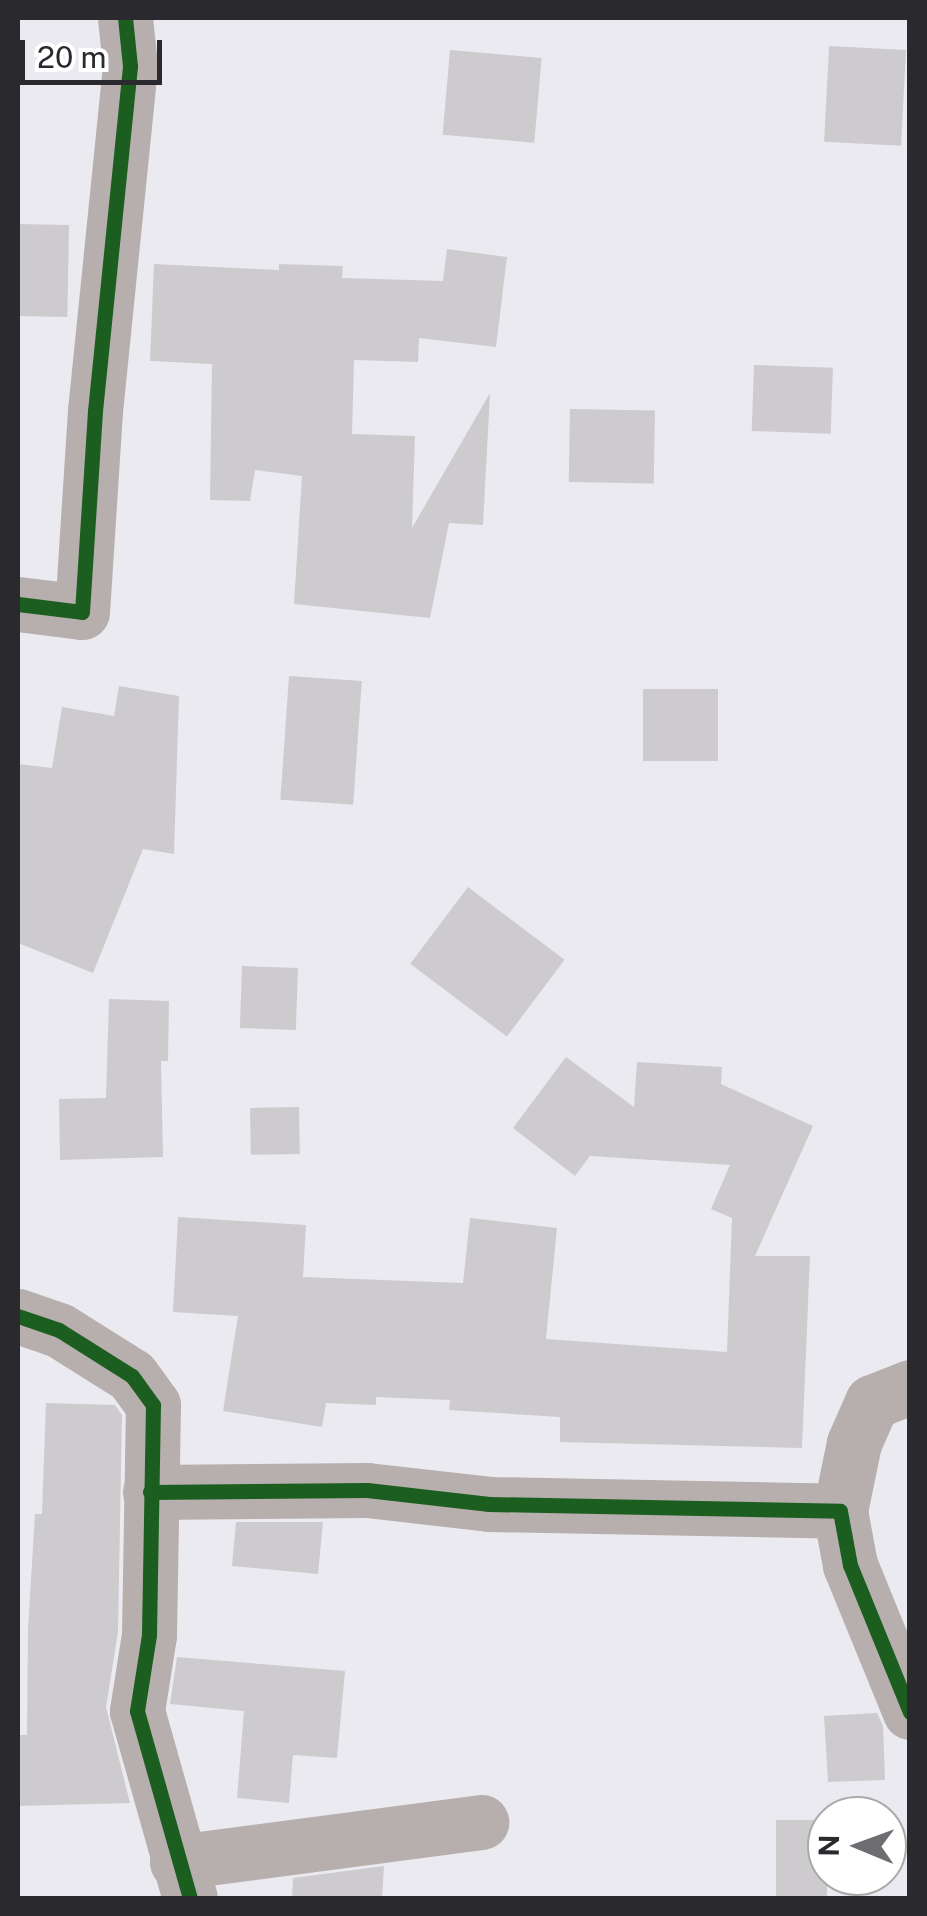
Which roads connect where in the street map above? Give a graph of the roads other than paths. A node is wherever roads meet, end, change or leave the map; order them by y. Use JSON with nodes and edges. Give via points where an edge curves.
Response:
{"nodes":[{"id":1,"x":125,"y":18,"type":"edge"},
{"id":2,"x":18,"y":604,"type":"edge"},
{"id":3,"x":18,"y":1316,"type":"edge"},
{"id":4,"x":910,"y":1387,"type":"edge"},
{"id":5,"x":150,"y":1492,"type":"junction"},
{"id":6,"x":840,"y":1510,"type":"junction"},
{"id":7,"x":910,"y":1712,"type":"edge"},
{"id":8,"x":481,"y":1822,"type":"dead end"},
{"id":9,"x":183,"y":1880,"type":"edge"}],
"edges":[{"from":1,"to":2,"type":"street","via":[[130,66],[82,612]]},
{"from":3,"to":5,"type":"street","via":[[59,1330],[132,1376],[153,1405]]},
{"from":4,"to":6,"type":"street","via":[[872,1402],[854,1443]]},
{"from":5,"to":6,"type":"street","via":[[366,1490],[489,1504]]},
{"from":5,"to":9,"type":"street","via":[[149,1635],[137,1711]]},
{"from":6,"to":7,"type":"street","via":[[850,1565]]},
{"from":8,"to":9,"type":"street"}]}
